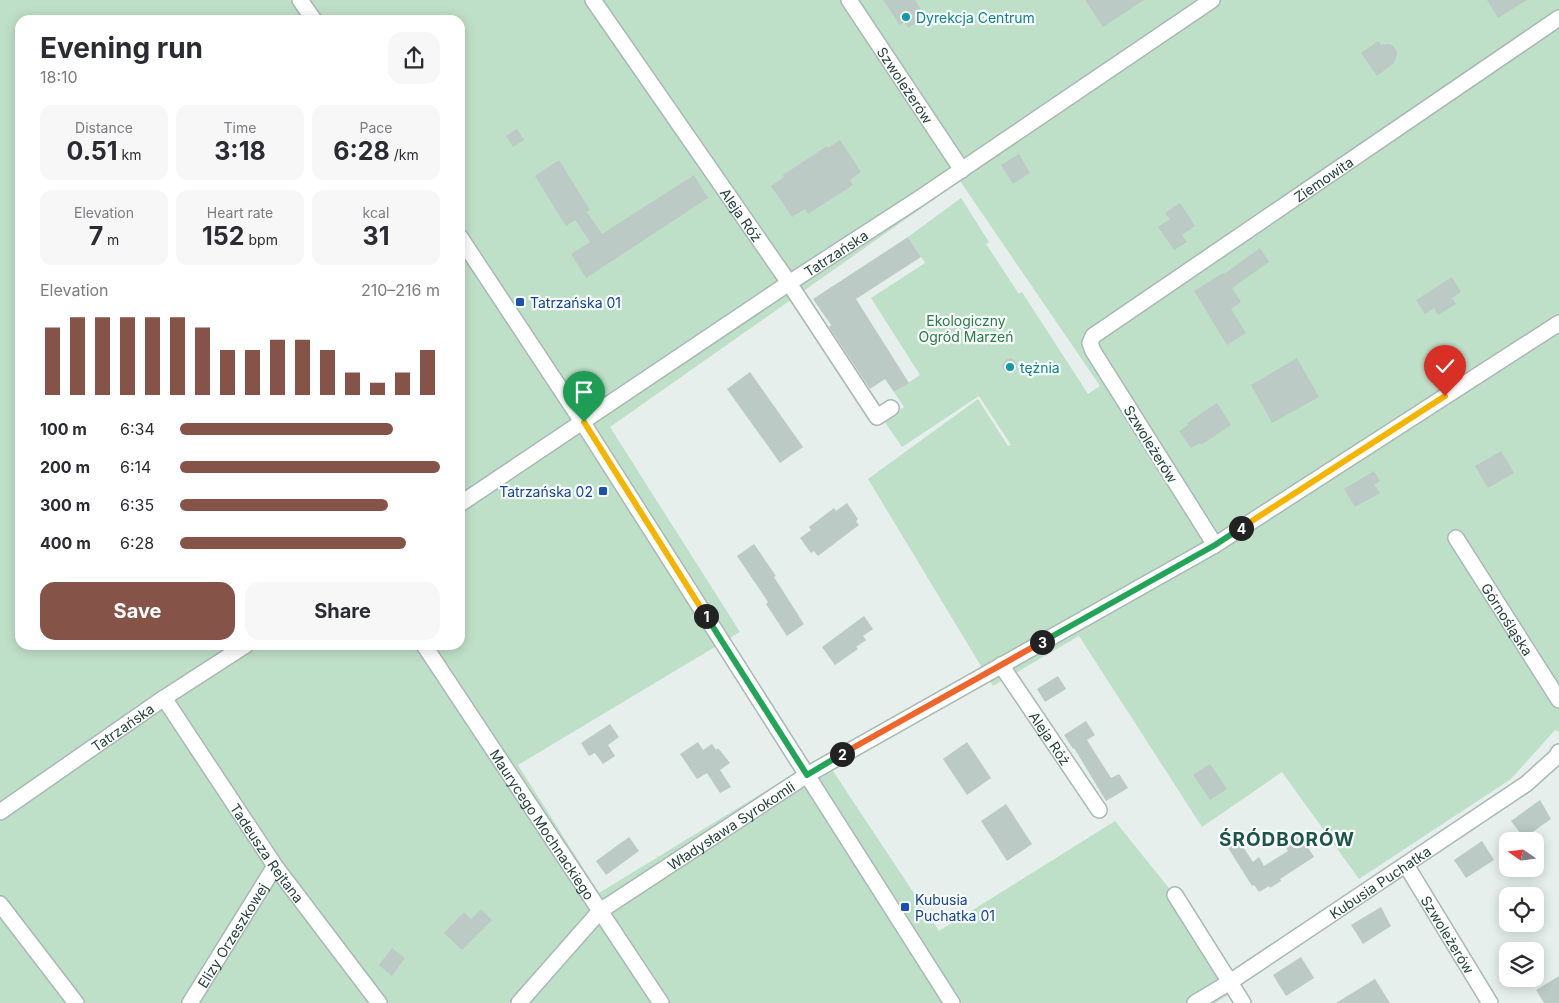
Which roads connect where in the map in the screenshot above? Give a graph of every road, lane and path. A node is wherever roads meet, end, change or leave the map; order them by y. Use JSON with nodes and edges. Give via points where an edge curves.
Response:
{"nodes":[{"id":1,"x":300,"y":0,"type":"edge"},
{"id":2,"x":593,"y":0,"type":"edge"},
{"id":3,"x":850,"y":0,"type":"edge"},
{"id":4,"x":1212,"y":0,"type":"edge"},
{"id":5,"x":310,"y":15,"type":"edge"},
{"id":6,"x":1559,"y":18,"type":"edge"},
{"id":7,"x":962,"y":170,"type":"junction"},
{"id":8,"x":465,"y":244,"type":"edge"},
{"id":9,"x":789,"y":283,"type":"junction"},
{"id":10,"x":1559,"y":323,"type":"edge"},
{"id":11,"x":1090,"y":343,"type":"joint"},
{"id":12,"x":891,"y":408,"type":"dead end"},
{"id":13,"x":584,"y":422,"type":"junction"},
{"id":14,"x":465,"y":501,"type":"edge"},
{"id":15,"x":1456,"y":538,"type":"dead end"},
{"id":16,"x":1215,"y":545,"type":"junction"},
{"id":17,"x":238,"y":650,"type":"edge"},
{"id":18,"x":427,"y":650,"type":"edge"},
{"id":19,"x":1001,"y":665,"type":"junction"},
{"id":20,"x":164,"y":698,"type":"junction"},
{"id":21,"x":1559,"y":700,"type":"edge"},
{"id":22,"x":1559,"y":752,"type":"edge"},
{"id":23,"x":807,"y":775,"type":"junction"},
{"id":24,"x":1099,"y":810,"type":"dead end"},
{"id":25,"x":0,"y":812,"type":"edge"},
{"id":26,"x":1406,"y":865,"type":"junction"},
{"id":27,"x":275,"y":866,"type":"junction"},
{"id":28,"x":1175,"y":896,"type":"dead end"},
{"id":29,"x":0,"y":904,"type":"edge"},
{"id":30,"x":600,"y":912,"type":"junction"},
{"id":31,"x":1230,"y":982,"type":"junction"},
{"id":32,"x":76,"y":1003,"type":"edge"},
{"id":33,"x":190,"y":1003,"type":"edge"},
{"id":34,"x":379,"y":1003,"type":"edge"},
{"id":35,"x":518,"y":1003,"type":"edge"},
{"id":36,"x":661,"y":1003,"type":"edge"},
{"id":37,"x":952,"y":1003,"type":"edge"},
{"id":38,"x":1195,"y":1003,"type":"edge"},
{"id":39,"x":1243,"y":1003,"type":"edge"},
{"id":40,"x":1490,"y":1003,"type":"edge"}],
"edges":[{"from":1,"to":5,"type":"street"},
{"from":2,"to":9,"type":"street","name":"Aleja Róż"},
{"from":3,"to":7,"type":"street","name":"Szwoleżerów"},
{"from":4,"to":7,"type":"street","name":"Tatrzańska"},
{"from":6,"to":11,"type":"street","name":"Ziemowita","via":[[1093,336]]},
{"from":7,"to":9,"type":"street","name":"Tatrzańska"},
{"from":8,"to":13,"type":"street"},
{"from":9,"to":12,"type":"street","name":"Aleja Róż","via":[[877,417]]},
{"from":9,"to":13,"type":"street","name":"Tatrzańska"},
{"from":10,"to":16,"type":"street","name":"Władysława Syrokomli"},
{"from":11,"to":16,"type":"street","name":"Szwoleżerów"},
{"from":13,"to":14,"type":"street","name":"Tatrzańska"},
{"from":13,"to":23,"type":"street"},
{"from":15,"to":21,"type":"street","name":"Górnośląska"},
{"from":16,"to":19,"type":"street","name":"Władysława Syrokomli"},
{"from":17,"to":20,"type":"street","name":"Tatrzańska"},
{"from":18,"to":30,"type":"street","name":"Maurycego Mochnackiego"},
{"from":19,"to":23,"type":"street","name":"Władysława Syrokomli"},
{"from":19,"to":24,"type":"street","name":"Aleja Róż"},
{"from":20,"to":25,"type":"street","name":"Tatrzańska"},
{"from":20,"to":27,"type":"street","name":"Tadeusza Rejtana"},
{"from":22,"to":26,"type":"street","name":"Kubusia Puchatka","via":[[1526,784]]},
{"from":23,"to":30,"type":"street","name":"Władysława Syrokomli"},
{"from":23,"to":37,"type":"street"},
{"from":26,"to":31,"type":"street","name":"Kubusia Puchatka"},
{"from":26,"to":40,"type":"street","name":"Szwoleżerów"},
{"from":27,"to":33,"type":"street","name":"Elizy Orzeszkowej"},
{"from":27,"to":34,"type":"street","name":"Tadeusza Rejtana"},
{"from":28,"to":31,"type":"street"},
{"from":29,"to":32,"type":"street"},
{"from":30,"to":35,"type":"street","name":"Władysława Syrokomli"},
{"from":30,"to":36,"type":"street","name":"Maurycego Mochnackiego"},
{"from":31,"to":38,"type":"street","name":"Kubusia Puchatka"},
{"from":31,"to":39,"type":"street"}]}
